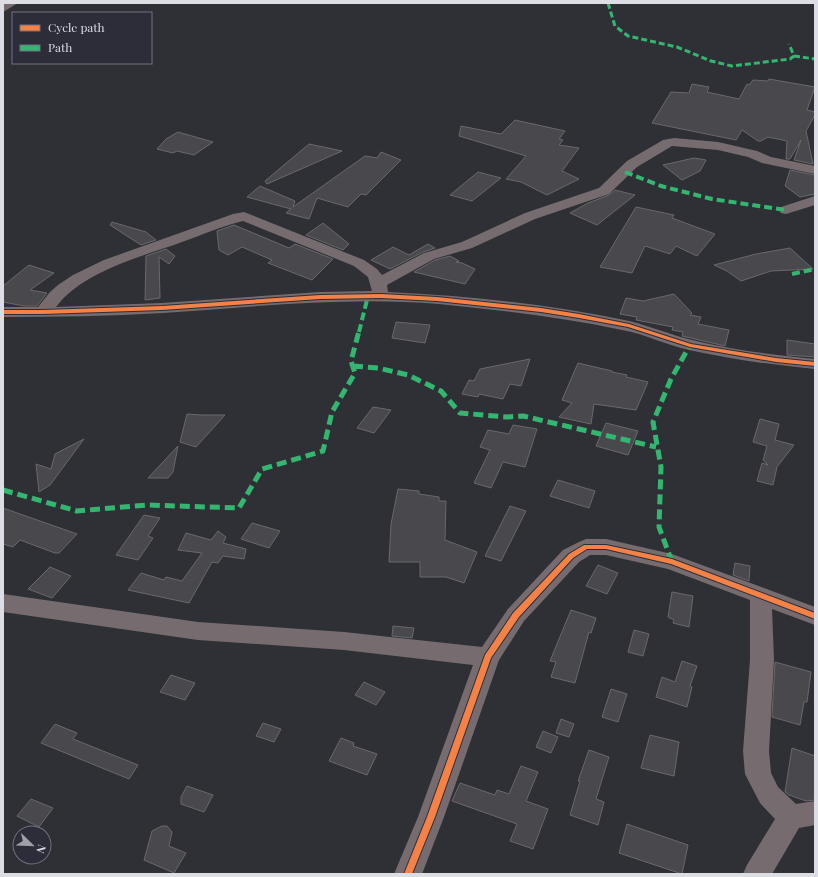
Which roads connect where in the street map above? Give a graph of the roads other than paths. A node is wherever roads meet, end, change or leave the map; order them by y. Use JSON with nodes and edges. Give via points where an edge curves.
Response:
{"nodes":[{"id":1,"x":13,"y":3,"type":"edge"},
{"id":2,"x":3,"y":9,"type":"edge"},
{"id":3,"x":815,"y":170,"type":"edge"},
{"id":4,"x":815,"y":200,"type":"edge"},
{"id":5,"x":786,"y":210,"type":"dead end"},
{"id":6,"x":380,"y":290,"type":"junction"},
{"id":7,"x":3,"y":312,"type":"edge"},
{"id":8,"x":43,"y":312,"type":"junction"},
{"id":9,"x":815,"y":364,"type":"edge"},
{"id":10,"x":761,"y":595,"type":"junction"},
{"id":11,"x":3,"y":603,"type":"edge"},
{"id":12,"x":815,"y":616,"type":"edge"},
{"id":13,"x":488,"y":657,"type":"junction"},
{"id":14,"x":803,"y":815,"type":"edge"},
{"id":15,"x":408,"y":874,"type":"edge"},
{"id":16,"x":757,"y":874,"type":"edge"}],
"edges":[{"from":1,"to":2,"type":"street"},
{"from":3,"to":6,"type":"street","via":[[718,146],[668,143],[632,164],[604,191],[530,216],[467,245],[429,256]]},
{"from":4,"to":5,"type":"street"},
{"from":6,"to":8,"type":"street","via":[[162,308]]},
{"from":6,"to":8,"type":"street","via":[[377,277],[359,262],[244,216],[109,263],[64,288],[56,294]]},
{"from":6,"to":9,"type":"street","via":[[542,310],[628,326],[690,345]]},
{"from":7,"to":8,"type":"street"},
{"from":10,"to":12,"type":"street"},
{"from":10,"to":13,"type":"street","via":[[672,562],[606,547],[586,547],[571,556],[516,615]]},
{"from":10,"to":14,"type":"street","via":[[762,660],[756,751],[758,774],[768,795]]},
{"from":11,"to":13,"type":"street","via":[[198,631],[344,641]]},
{"from":13,"to":15,"type":"street"},
{"from":14,"to":16,"type":"street"}]}
